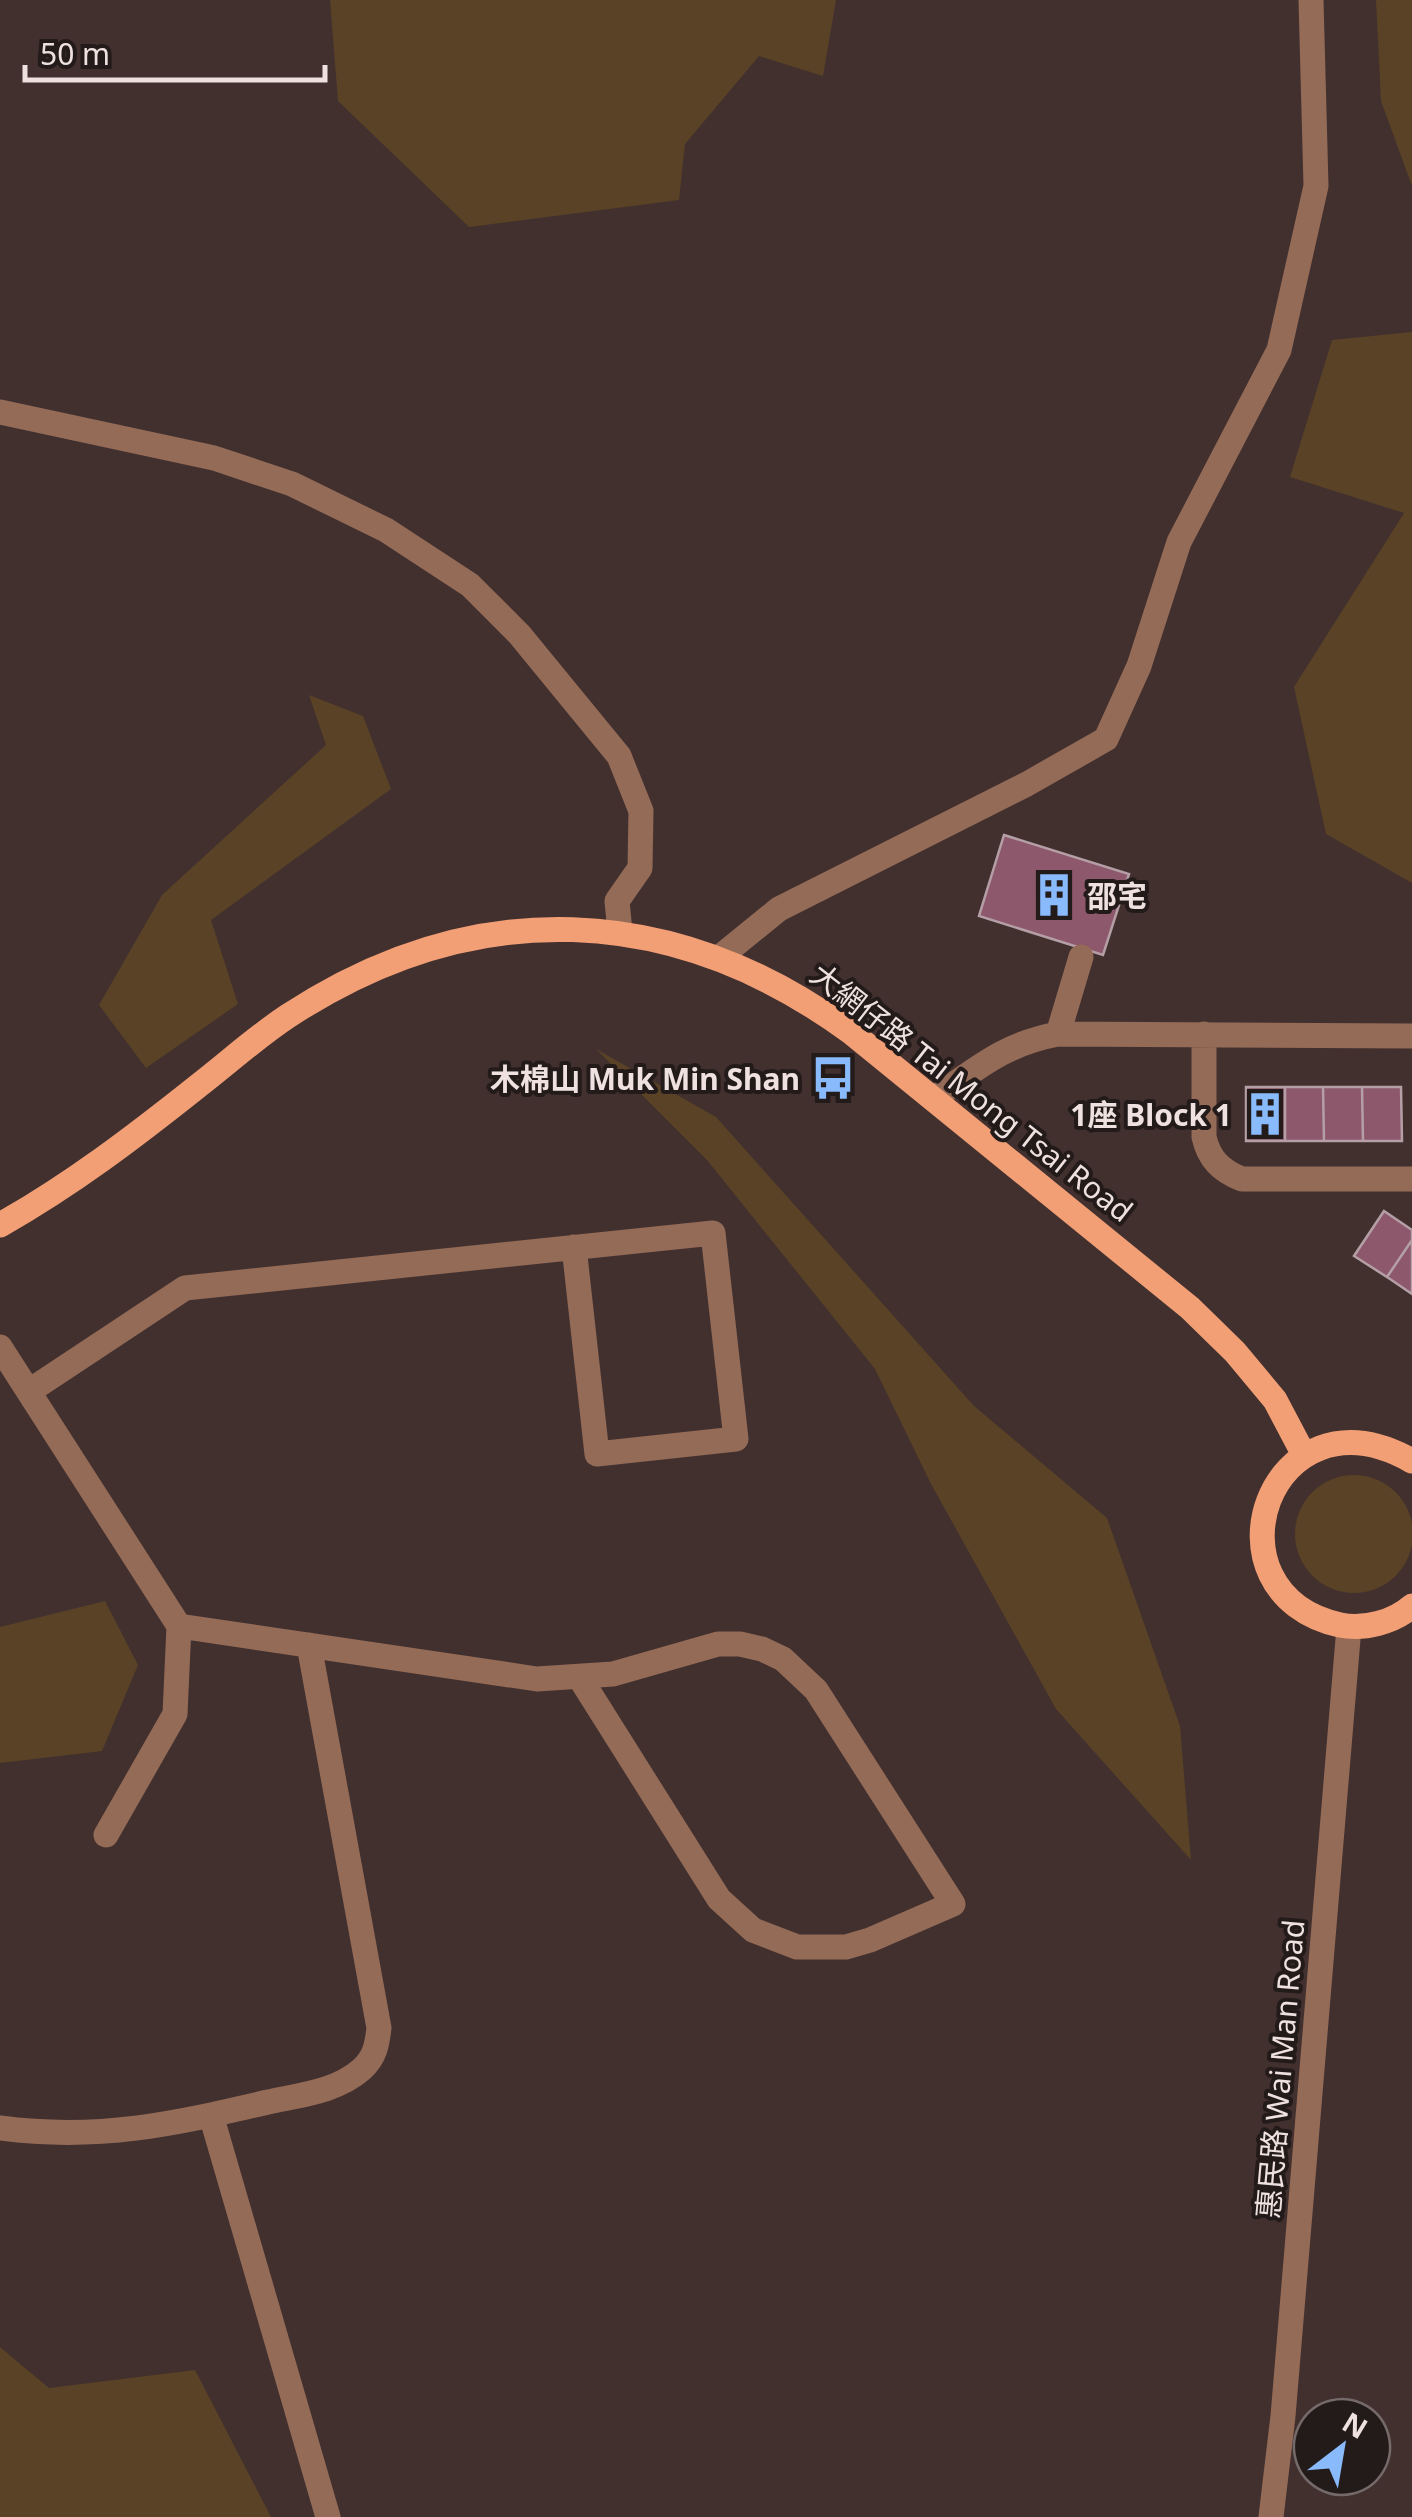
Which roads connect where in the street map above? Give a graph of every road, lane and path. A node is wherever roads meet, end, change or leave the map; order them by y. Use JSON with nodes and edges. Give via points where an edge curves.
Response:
{"nodes":[{"id":1,"x":1311,"y":0,"type":"edge"},
{"id":2,"x":0,"y":412,"type":"edge"},
{"id":3,"x":620,"y":932,"type":"junction"},
{"id":4,"x":720,"y":956,"type":"junction"},
{"id":5,"x":1081,"y":957,"type":"dead end"},
{"id":6,"x":1058,"y":1034,"type":"junction"},
{"id":7,"x":1204,"y":1034,"type":"junction"},
{"id":8,"x":1412,"y":1036,"type":"edge"},
{"id":9,"x":934,"y":1098,"type":"junction"},
{"id":10,"x":1412,"y":1179,"type":"edge"},
{"id":11,"x":0,"y":1225,"type":"edge"},
{"id":12,"x":574,"y":1247,"type":"junction"},
{"id":13,"x":0,"y":1347,"type":"edge"},
{"id":14,"x":31,"y":1390,"type":"junction"},
{"id":15,"x":1304,"y":1455,"type":"junction"},
{"id":16,"x":1412,"y":1461,"type":"edge"},
{"id":17,"x":1412,"y":1606,"type":"edge"},
{"id":18,"x":179,"y":1626,"type":"junction"},
{"id":19,"x":1349,"y":1626,"type":"junction"},
{"id":20,"x":308,"y":1645,"type":"junction"},
{"id":21,"x":580,"y":1678,"type":"junction"},
{"id":22,"x":106,"y":1834,"type":"dead end"},
{"id":23,"x":210,"y":2115,"type":"junction"},
{"id":24,"x":0,"y":2128,"type":"edge"},
{"id":25,"x":328,"y":2517,"type":"edge"},
{"id":26,"x":1270,"y":2517,"type":"edge"}],
"edges":[{"from":1,"to":4,"type":"street","via":[[1316,186],[1280,350],[1179,542],[1139,666],[1106,739],[779,909]]},
{"from":2,"to":3,"type":"street","via":[[214,458],[292,484],[386,530],[470,585],[619,756],[641,812],[640,868],[617,900]]},
{"from":3,"to":4,"type":"main road","name":"大網仔路 Tai Mong Tsai Road"},
{"from":3,"to":11,"type":"main road","name":"大網仔路 Tai Mong Tsai Road","via":[[518,932],[467,940],[371,970],[285,1018],[121,1148]]},
{"from":4,"to":9,"type":"main road","name":"大網仔路 Tai Mong Tsai Road","via":[[811,1002]]},
{"from":5,"to":6,"type":"street"},
{"from":6,"to":7,"type":"street"},
{"from":6,"to":9,"type":"street","via":[[1002,1050]]},
{"from":7,"to":8,"type":"street"},
{"from":7,"to":10,"type":"street","via":[[1204,1137],[1220,1168],[1242,1179]]},
{"from":9,"to":15,"type":"main road","name":"大網仔路 Tai Mong Tsai Road","via":[[1190,1308],[1275,1400]]},
{"from":12,"to":12,"type":"street","via":[[713,1232],[736,1439],[596,1454]]},
{"from":12,"to":14,"type":"street","via":[[185,1288]]},
{"from":13,"to":14,"type":"street"},
{"from":14,"to":18,"type":"street"},
{"from":15,"to":16,"type":"main road","via":[[1359,1441]]},
{"from":15,"to":19,"type":"main road","via":[[1267,1500],[1260,1528],[1264,1557],[1296,1605],[1320,1620]]},
{"from":17,"to":19,"type":"main road","via":[[1378,1624]]},
{"from":18,"to":20,"type":"street"},
{"from":18,"to":22,"type":"street","via":[[175,1714]]},
{"from":19,"to":26,"type":"street","name":"惠民路 Wai Man Road"},
{"from":20,"to":21,"type":"street","via":[[496,1674]]},
{"from":20,"to":23,"type":"street","via":[[379,2028],[377,2049],[332,2088]]},
{"from":21,"to":21,"type":"street","via":[[718,1644],[783,1659],[816,1690],[953,1904],[846,1947],[797,1947],[753,1930],[718,1900]]},
{"from":23,"to":24,"type":"street","via":[[123,2132]]},
{"from":23,"to":25,"type":"street"}]}
